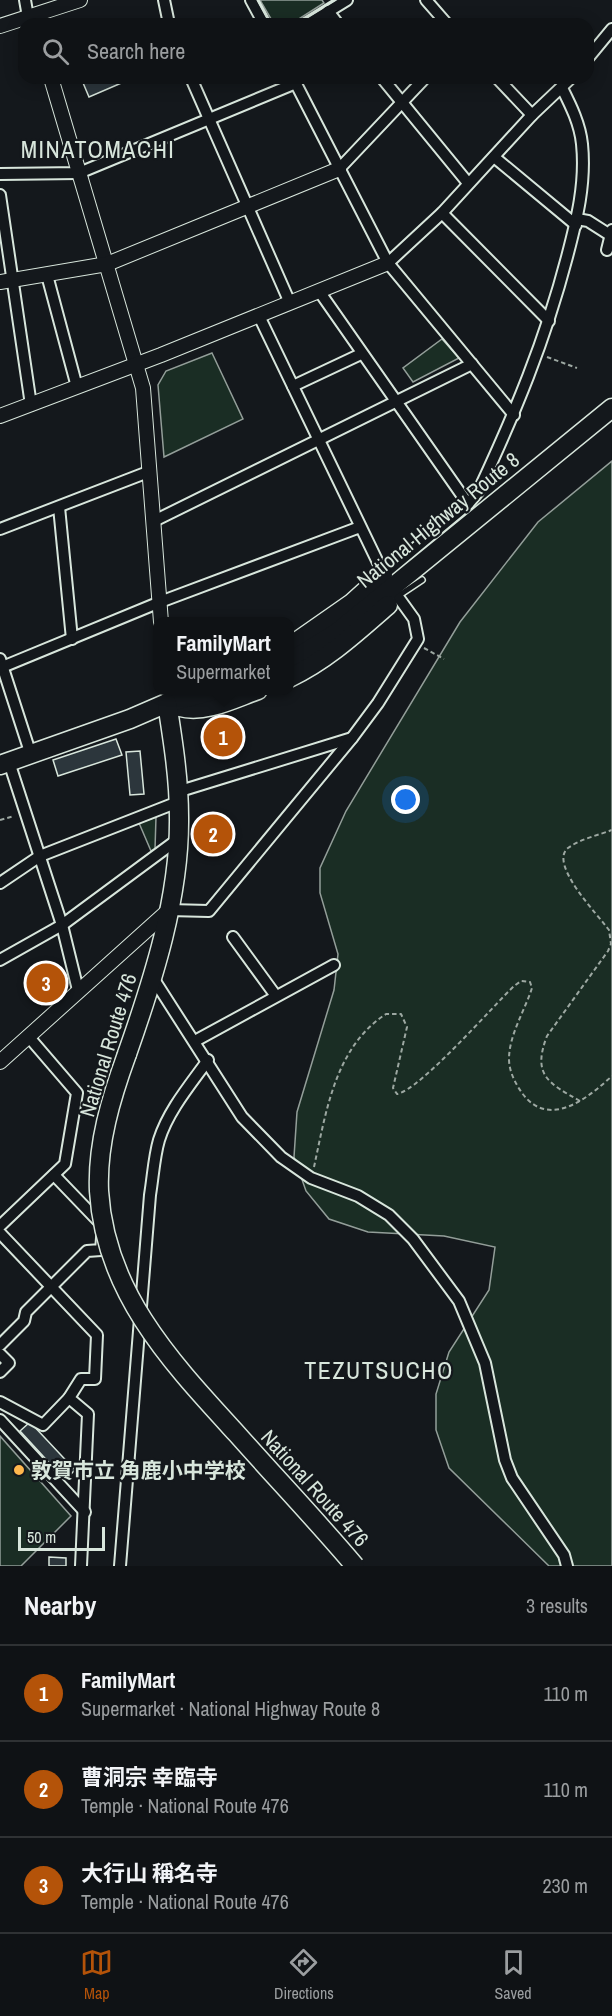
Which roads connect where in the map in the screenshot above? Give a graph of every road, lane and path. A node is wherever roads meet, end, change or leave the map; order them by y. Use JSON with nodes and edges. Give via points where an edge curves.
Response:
{"nodes":[{"id":1,"x":25,"y":0,"type":"edge"},
{"id":2,"x":80,"y":0,"type":"edge"},
{"id":3,"x":166,"y":0,"type":"edge"},
{"id":4,"x":177,"y":0,"type":"edge"},
{"id":5,"x":251,"y":0,"type":"edge"},
{"id":6,"x":347,"y":0,"type":"edge"},
{"id":7,"x":426,"y":0,"type":"edge"},
{"id":8,"x":328,"y":11,"type":"junction"},
{"id":9,"x":28,"y":18,"type":"edge"},
{"id":10,"x":36,"y":18,"type":"edge"},
{"id":11,"x":168,"y":18,"type":"edge"},
{"id":12,"x":261,"y":18,"type":"edge"},
{"id":13,"x":317,"y":18,"type":"edge"},
{"id":14,"x":333,"y":18,"type":"edge"},
{"id":15,"x":442,"y":18,"type":"edge"},
{"id":16,"x":18,"y":23,"type":"edge"},
{"id":17,"x":0,"y":26,"type":"edge"},
{"id":18,"x":612,"y":29,"type":"edge"},
{"id":19,"x":594,"y":51,"type":"edge"},
{"id":20,"x":53,"y":84,"type":"edge"},
{"id":21,"x":194,"y":84,"type":"edge"},
{"id":22,"x":285,"y":84,"type":"edge"},
{"id":23,"x":296,"y":84,"type":"edge"},
{"id":24,"x":387,"y":84,"type":"edge"},
{"id":25,"x":419,"y":84,"type":"edge"},
{"id":26,"x":503,"y":84,"type":"edge"},
{"id":27,"x":566,"y":84,"type":"edge"},
{"id":28,"x":562,"y":88,"type":"junction"},
{"id":29,"x":402,"y":103,"type":"junction"},
{"id":30,"x":532,"y":115,"type":"junction"},
{"id":31,"x":209,"y":118,"type":"junction"},
{"id":32,"x":494,"y":157,"type":"junction"},
{"id":33,"x":339,"y":169,"type":"junction"},
{"id":34,"x":79,"y":173,"type":"junction"},
{"id":35,"x":0,"y":174,"type":"edge"},
{"id":36,"x":468,"y":183,"type":"junction"},
{"id":37,"x":0,"y":195,"type":"edge"},
{"id":38,"x":248,"y":204,"type":"junction"},
{"id":39,"x":442,"y":213,"type":"junction"},
{"id":40,"x":576,"y":222,"type":"junction"},
{"id":41,"x":611,"y":232,"type":"edge"},
{"id":42,"x":607,"y":250,"type":"dead end"},
{"id":43,"x":388,"y":263,"type":"junction"},
{"id":44,"x":107,"y":264,"type":"junction"},
{"id":45,"x":47,"y":274,"type":"junction"},
{"id":46,"x":6,"y":281,"type":"edge"},
{"id":47,"x":319,"y":291,"type":"junction"},
{"id":48,"x":290,"y":303,"type":"junction"},
{"id":49,"x":259,"y":316,"type":"junction"},
{"id":50,"x":549,"y":321,"type":"junction"},
{"id":51,"x":361,"y":354,"type":"junction"},
{"id":52,"x":539,"y":354,"type":"junction"},
{"id":53,"x":472,"y":364,"type":"junction"},
{"id":54,"x":136,"y":365,"type":"junction"},
{"id":55,"x":577,"y":368,"type":"dead end"},
{"id":56,"x":293,"y":386,"type":"junction"},
{"id":57,"x":77,"y":387,"type":"junction"},
{"id":58,"x":398,"y":400,"type":"junction"},
{"id":59,"x":31,"y":405,"type":"junction"},
{"id":60,"x":612,"y":408,"type":"edge"},
{"id":61,"x":514,"y":415,"type":"junction"},
{"id":62,"x":0,"y":416,"type":"edge"},
{"id":63,"x":319,"y":440,"type":"junction"},
{"id":64,"x":148,"y":472,"type":"junction"},
{"id":65,"x":59,"y":507,"type":"junction"},
{"id":66,"x":473,"y":509,"type":"junction"},
{"id":67,"x":154,"y":521,"type":"junction"},
{"id":68,"x":360,"y":527,"type":"junction"},
{"id":69,"x":0,"y":529,"type":"edge"},
{"id":70,"x":385,"y":578,"type":"junction"},
{"id":71,"x":422,"y":580,"type":"dead end"},
{"id":72,"x":397,"y":595,"type":"junction"},
{"id":73,"x":159,"y":602,"type":"junction"},
{"id":74,"x":161,"y":617,"type":"edge"},
{"id":75,"x":72,"y":639,"type":"junction"},
{"id":76,"x":294,"y":644,"type":"edge"},
{"id":77,"x":416,"y":644,"type":"junction"},
{"id":78,"x":294,"y":659,"type":"edge"},
{"id":79,"x":444,"y":659,"type":"dead end"},
{"id":80,"x":1,"y":665,"type":"edge"},
{"id":81,"x":294,"y":676,"type":"edge"},
{"id":82,"x":171,"y":695,"type":"edge"},
{"id":83,"x":243,"y":695,"type":"edge"},
{"id":84,"x":352,"y":738,"type":"junction"},
{"id":85,"x":31,"y":755,"type":"junction"},
{"id":86,"x":4,"y":763,"type":"edge"},
{"id":87,"x":178,"y":797,"type":"junction"},
{"id":88,"x":25,"y":812,"type":"junction"},
{"id":89,"x":0,"y":820,"type":"edge"},
{"id":90,"x":612,"y":830,"type":"edge"},
{"id":91,"x":177,"y":840,"type":"junction"},
{"id":92,"x":39,"y":856,"type":"junction"},
{"id":93,"x":0,"y":883,"type":"edge"},
{"id":94,"x":169,"y":910,"type":"junction"},
{"id":95,"x":62,"y":925,"type":"junction"},
{"id":96,"x":232,"y":937,"type":"dead end"},
{"id":97,"x":0,"y":960,"type":"edge"},
{"id":98,"x":334,"y":965,"type":"dead end"},
{"id":99,"x":153,"y":978,"type":"junction"},
{"id":100,"x":78,"y":990,"type":"junction"},
{"id":101,"x":276,"y":996,"type":"junction"},
{"id":102,"x":28,"y":1036,"type":"junction"},
{"id":103,"x":195,"y":1041,"type":"junction"},
{"id":104,"x":208,"y":1060,"type":"junction"},
{"id":105,"x":0,"y":1062,"type":"edge"},
{"id":106,"x":612,"y":1076,"type":"edge"},
{"id":107,"x":580,"y":1101,"type":"junction"},
{"id":108,"x":54,"y":1175,"type":"junction"},
{"id":109,"x":312,"y":1178,"type":"junction"},
{"id":110,"x":0,"y":1226,"type":"edge"},
{"id":111,"x":0,"y":1233,"type":"edge"},
{"id":112,"x":51,"y":1287,"type":"junction"},
{"id":113,"x":0,"y":1345,"type":"edge"},
{"id":114,"x":0,"y":1354,"type":"edge"},
{"id":115,"x":0,"y":1372,"type":"edge"},
{"id":116,"x":69,"y":1398,"type":"junction"},
{"id":117,"x":0,"y":1402,"type":"edge"},
{"id":118,"x":0,"y":1420,"type":"edge"},
{"id":119,"x":86,"y":1512,"type":"junction"},
{"id":120,"x":81,"y":1566,"type":"edge"},
{"id":121,"x":120,"y":1566,"type":"edge"},
{"id":122,"x":355,"y":1566,"type":"edge"},
{"id":123,"x":567,"y":1566,"type":"edge"}],
"edges":[{"from":1,"to":9,"type":"street"},
{"from":2,"to":10,"type":"street"},
{"from":3,"to":4,"type":"street"},
{"from":3,"to":11,"type":"street"},
{"from":5,"to":12,"type":"street"},
{"from":6,"to":8,"type":"street"},
{"from":7,"to":15,"type":"street"},
{"from":8,"to":13,"type":"street"},
{"from":8,"to":14,"type":"street"},
{"from":16,"to":17,"type":"street"},
{"from":18,"to":19,"type":"street"},
{"from":20,"to":34,"type":"street"},
{"from":21,"to":31,"type":"street"},
{"from":22,"to":31,"type":"street"},
{"from":23,"to":33,"type":"street"},
{"from":24,"to":29,"type":"street"},
{"from":25,"to":29,"type":"street"},
{"from":26,"to":30,"type":"street"},
{"from":27,"to":28,"type":"street"},
{"from":28,"to":30,"type":"street"},
{"from":28,"to":40,"type":"street","via":[[576,117],[582,143],[582,193]]},
{"from":29,"to":33,"type":"street"},
{"from":29,"to":36,"type":"street"},
{"from":30,"to":32,"type":"street"},
{"from":31,"to":34,"type":"street"},
{"from":31,"to":38,"type":"street"},
{"from":32,"to":36,"type":"street"},
{"from":32,"to":40,"type":"street"},
{"from":33,"to":38,"type":"street"},
{"from":33,"to":43,"type":"street"},
{"from":34,"to":35,"type":"street"},
{"from":34,"to":44,"type":"street"},
{"from":36,"to":39,"type":"street"},
{"from":37,"to":46,"type":"street"},
{"from":38,"to":44,"type":"street"},
{"from":38,"to":48,"type":"street"},
{"from":39,"to":43,"type":"street"},
{"from":39,"to":50,"type":"street"},
{"from":40,"to":41,"type":"street","via":[[588,221]]},
{"from":40,"to":50,"type":"street"},
{"from":41,"to":42,"type":"street"},
{"from":43,"to":47,"type":"street"},
{"from":43,"to":53,"type":"street"},
{"from":44,"to":45,"type":"street"},
{"from":44,"to":54,"type":"street"},
{"from":45,"to":46,"type":"street"},
{"from":45,"to":57,"type":"street"},
{"from":46,"to":59,"type":"street"},
{"from":47,"to":48,"type":"street"},
{"from":47,"to":51,"type":"street"},
{"from":48,"to":49,"type":"street"},
{"from":49,"to":54,"type":"street"},
{"from":49,"to":56,"type":"street"},
{"from":50,"to":52,"type":"street"},
{"from":51,"to":56,"type":"street"},
{"from":51,"to":58,"type":"street"},
{"from":52,"to":55,"type":"path"},
{"from":52,"to":61,"type":"street"},
{"from":53,"to":58,"type":"street"},
{"from":53,"to":61,"type":"street"},
{"from":54,"to":57,"type":"street"},
{"from":54,"to":64,"type":"street","via":[[143,388]]},
{"from":56,"to":63,"type":"street"},
{"from":57,"to":59,"type":"street"},
{"from":58,"to":63,"type":"street"},
{"from":58,"to":66,"type":"street"},
{"from":59,"to":62,"type":"street"},
{"from":60,"to":66,"type":"highway","name":"National Highway Route 8","via":[[521,482]]},
{"from":61,"to":66,"type":"street"},
{"from":63,"to":67,"type":"street"},
{"from":63,"to":68,"type":"street"},
{"from":64,"to":65,"type":"street"},
{"from":64,"to":67,"type":"street"},
{"from":65,"to":69,"type":"street"},
{"from":65,"to":75,"type":"street"},
{"from":66,"to":70,"type":"street"},
{"from":66,"to":78,"type":"highway","name":"National Highway Route 8","via":[[336,633]]},
{"from":67,"to":73,"type":"street"},
{"from":68,"to":70,"type":"street"},
{"from":68,"to":73,"type":"street"},
{"from":70,"to":76,"type":"highway"},
{"from":71,"to":72,"type":"lane"},
{"from":72,"to":77,"type":"street","via":[[416,624]]},
{"from":72,"to":81,"type":"highway","via":[[341,646]]},
{"from":73,"to":74,"type":"street"},
{"from":73,"to":75,"type":"street"},
{"from":75,"to":80,"type":"street"},
{"from":77,"to":79,"type":"path"},
{"from":77,"to":84,"type":"street"},
{"from":80,"to":85,"type":"street"},
{"from":82,"to":83,"type":"highway","via":[[189,710]]},
{"from":82,"to":85,"type":"highway"},
{"from":82,"to":87,"type":"highway","name":"National Route 476"},
{"from":84,"to":87,"type":"street"},
{"from":84,"to":94,"type":"street","via":[[209,911]]},
{"from":85,"to":86,"type":"highway"},
{"from":86,"to":88,"type":"street"},
{"from":87,"to":91,"type":"highway","name":"National Route 476"},
{"from":87,"to":92,"type":"street"},
{"from":88,"to":89,"type":"path"},
{"from":88,"to":92,"type":"street"},
{"from":90,"to":107,"type":"path","via":[[575,844],[564,856],[573,884],[611,938],[608,951],[547,1036],[541,1051],[542,1072],[559,1090]]},
{"from":91,"to":94,"type":"highway","name":"National Route 476"},
{"from":91,"to":95,"type":"street"},
{"from":92,"to":93,"type":"street"},
{"from":92,"to":95,"type":"street"},
{"from":94,"to":99,"type":"highway","name":"National Route 476"},
{"from":94,"to":100,"type":"street"},
{"from":95,"to":97,"type":"street"},
{"from":95,"to":100,"type":"street"},
{"from":96,"to":101,"type":"street"},
{"from":98,"to":101,"type":"street"},
{"from":99,"to":103,"type":"street"},
{"from":99,"to":122,"type":"highway","name":"National Route 476","bridge":true,"via":[[104,1131],[99,1191],[107,1242],[124,1289],[150,1332],[183,1375]]},
{"from":100,"to":102,"type":"street"},
{"from":101,"to":103,"type":"street"},
{"from":102,"to":105,"type":"street"},
{"from":102,"to":108,"type":"street","via":[[77,1093],[65,1164]]},
{"from":103,"to":104,"type":"street"},
{"from":104,"to":109,"type":"street","via":[[242,1117],[281,1157]]},
{"from":104,"to":121,"type":"street","via":[[169,1117],[156,1157]]},
{"from":106,"to":107,"type":"path"},
{"from":107,"to":109,"type":"path","via":[[562,1110],[538,1107],[527,1099],[513,1077],[509,1058],[514,1033],[532,988],[530,982],[521,981],[514,986],[454,1048],[400,1094],[393,1088],[407,1027],[401,1014],[386,1014],[361,1036],[330,1090]]},
{"from":108,"to":110,"type":"street"},
{"from":108,"to":112,"type":"street","via":[[103,1226],[100,1250],[87,1251]]},
{"from":109,"to":123,"type":"street","via":[[358,1196],[389,1215],[413,1239],[459,1301],[485,1363],[505,1460]]},
{"from":111,"to":112,"type":"street"},
{"from":112,"to":113,"type":"street"},
{"from":112,"to":116,"type":"street","via":[[97,1335],[94,1379],[81,1379]]},
{"from":114,"to":115,"type":"street","via":[[9,1363]]},
{"from":116,"to":117,"type":"street","via":[[44,1425]]},
{"from":116,"to":119,"type":"street","via":[[88,1414]]},
{"from":118,"to":119,"type":"street"},
{"from":119,"to":120,"type":"street"}]}
